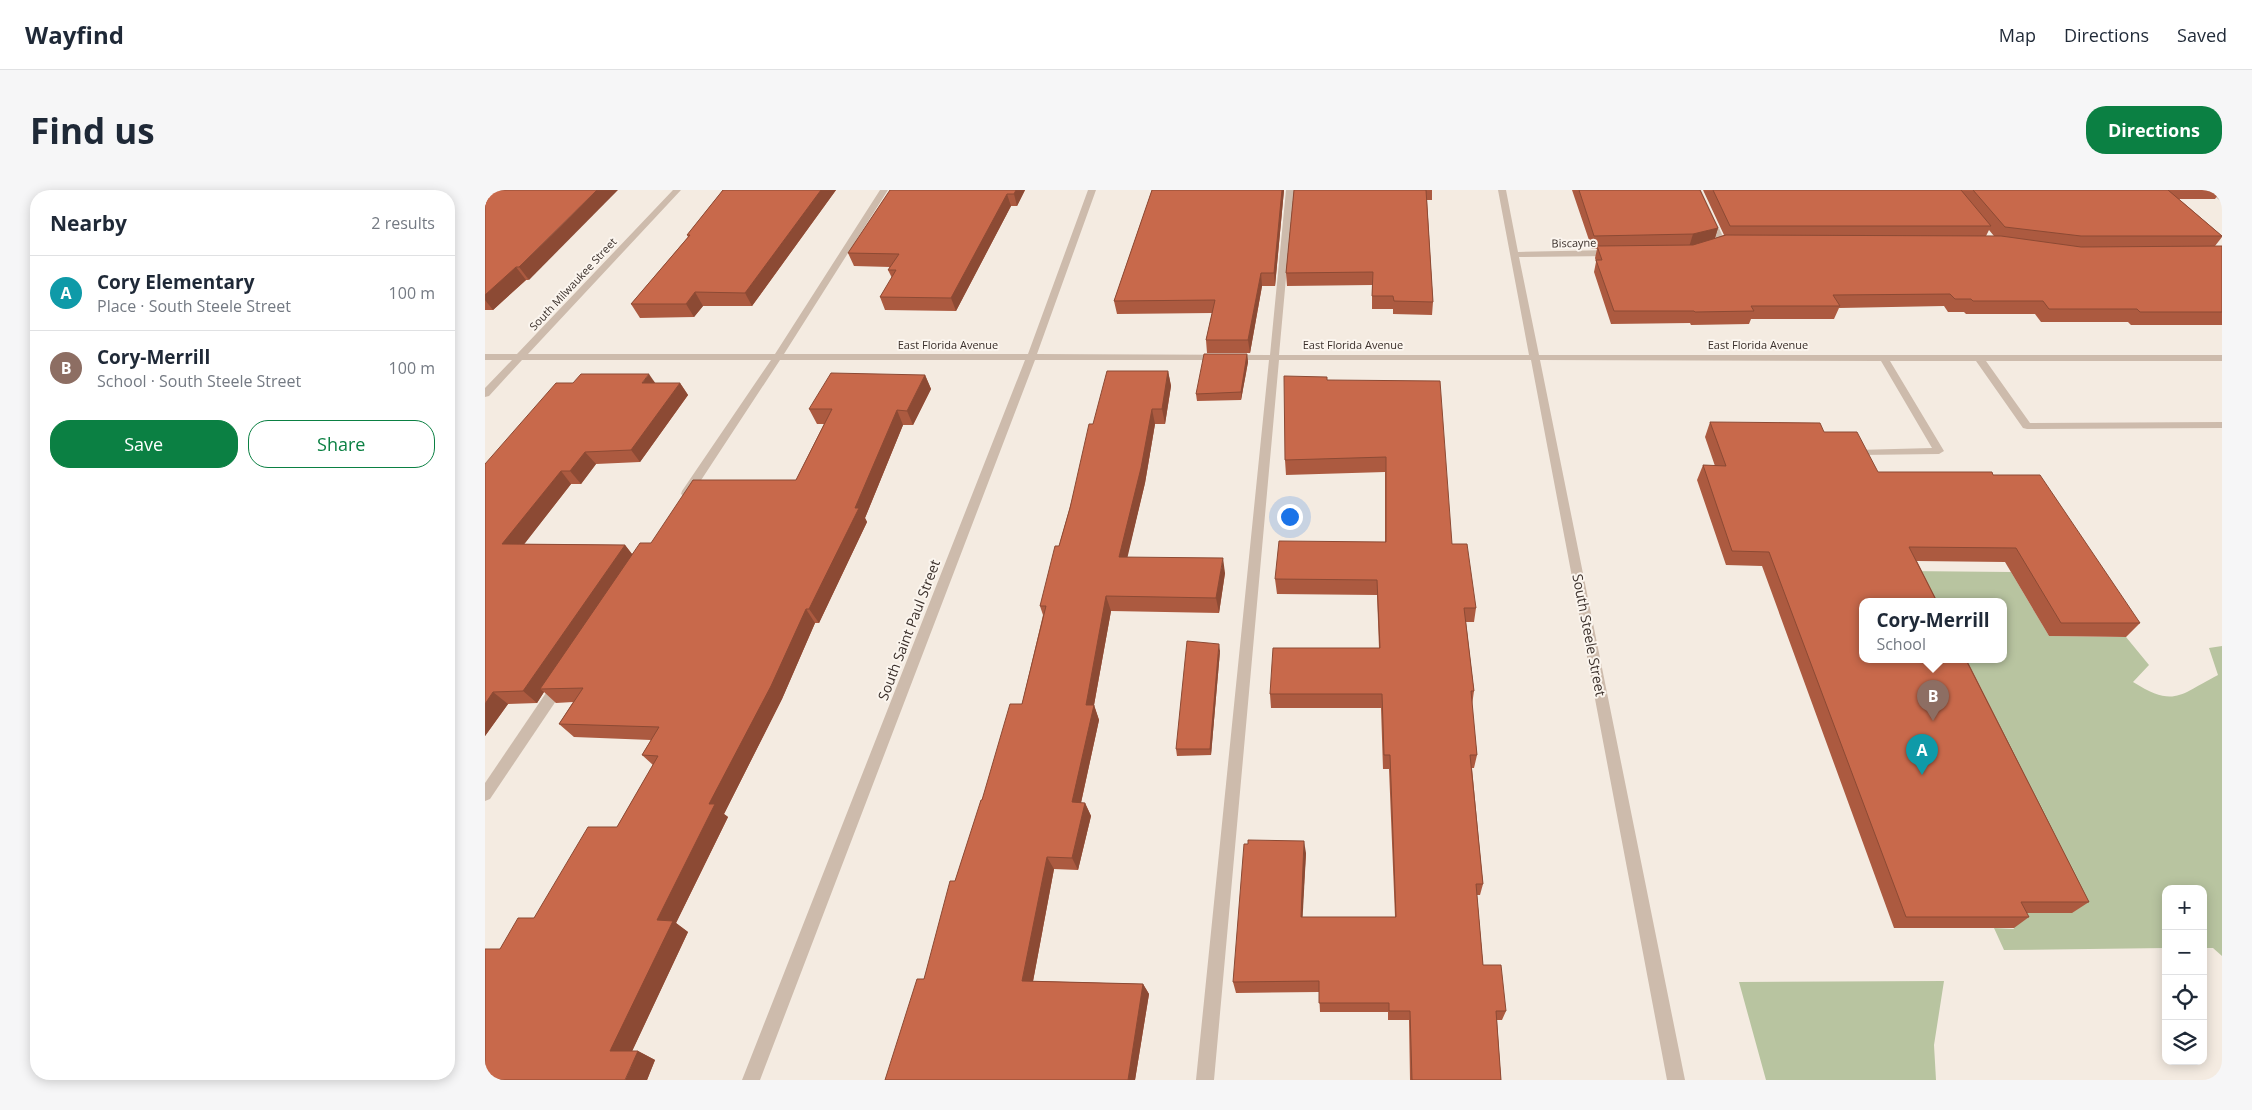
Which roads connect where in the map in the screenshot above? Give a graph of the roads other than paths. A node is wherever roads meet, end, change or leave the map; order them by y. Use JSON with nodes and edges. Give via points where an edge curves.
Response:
{"nodes":[{"id":1,"x":677,"y":190,"type":"edge"},
{"id":2,"x":884,"y":190,"type":"edge"},
{"id":3,"x":1092,"y":190,"type":"edge"},
{"id":4,"x":1290,"y":190,"type":"edge"},
{"id":5,"x":1502,"y":190,"type":"edge"},
{"id":6,"x":1697,"y":190,"type":"edge"},
{"id":7,"x":2210,"y":190,"type":"edge"},
{"id":8,"x":2222,"y":200,"type":"edge"},
{"id":9,"x":1732,"y":243,"type":"edge"},
{"id":10,"x":1619,"y":253,"type":"edge"},
{"id":11,"x":1514,"y":255,"type":"junction"},
{"id":12,"x":485,"y":357,"type":"edge"},
{"id":13,"x":520,"y":357,"type":"junction"},
{"id":14,"x":777,"y":358,"type":"junction"},
{"id":15,"x":1031,"y":358,"type":"junction"},
{"id":16,"x":1274,"y":358,"type":"junction"},
{"id":17,"x":1535,"y":358,"type":"junction"},
{"id":18,"x":1884,"y":358,"type":"junction"},
{"id":19,"x":1979,"y":358,"type":"junction"},
{"id":20,"x":2222,"y":358,"type":"edge"},
{"id":21,"x":485,"y":394,"type":"edge"},
{"id":22,"x":2222,"y":425,"type":"edge"},
{"id":23,"x":1861,"y":452,"type":"edge"},
{"id":24,"x":678,"y":506,"type":"edge"},
{"id":25,"x":568,"y":671,"type":"edge"},
{"id":26,"x":485,"y":795,"type":"edge"},
{"id":27,"x":751,"y":1080,"type":"edge"},
{"id":28,"x":1205,"y":1080,"type":"edge"},
{"id":29,"x":1676,"y":1080,"type":"edge"}],
"edges":[{"from":1,"to":13,"type":"street","name":"South Milwaukee Street"},
{"from":2,"to":14,"type":"street"},
{"from":3,"to":15,"type":"street","name":"South Saint Paul Street"},
{"from":4,"to":16,"type":"street"},
{"from":5,"to":11,"type":"street","name":"South Steele Street"},
{"from":6,"to":9,"type":"street","via":[[1718,244]]},
{"from":7,"to":8,"type":"street"},
{"from":10,"to":11,"type":"street","name":"Biscayne"},
{"from":11,"to":17,"type":"street","name":"South Steele Street"},
{"from":12,"to":13,"type":"street","name":"East Florida Avenue"},
{"from":13,"to":14,"type":"street","name":"East Florida Avenue"},
{"from":13,"to":21,"type":"street","name":"South Milwaukee Street"},
{"from":14,"to":15,"type":"street","name":"East Florida Avenue"},
{"from":14,"to":24,"type":"street"},
{"from":15,"to":16,"type":"street","name":"East Florida Avenue"},
{"from":15,"to":27,"type":"street","name":"South Saint Paul Street"},
{"from":16,"to":17,"type":"street","name":"East Florida Avenue"},
{"from":16,"to":28,"type":"street"},
{"from":17,"to":18,"type":"street","name":"East Florida Avenue"},
{"from":17,"to":29,"type":"street","name":"South Steele Street"},
{"from":18,"to":19,"type":"street","name":"East Florida Avenue"},
{"from":18,"to":23,"type":"street","via":[[1939,451]]},
{"from":19,"to":20,"type":"street","name":"East Florida Avenue"},
{"from":19,"to":22,"type":"street","via":[[2027,426]]},
{"from":25,"to":26,"type":"street"}]}
